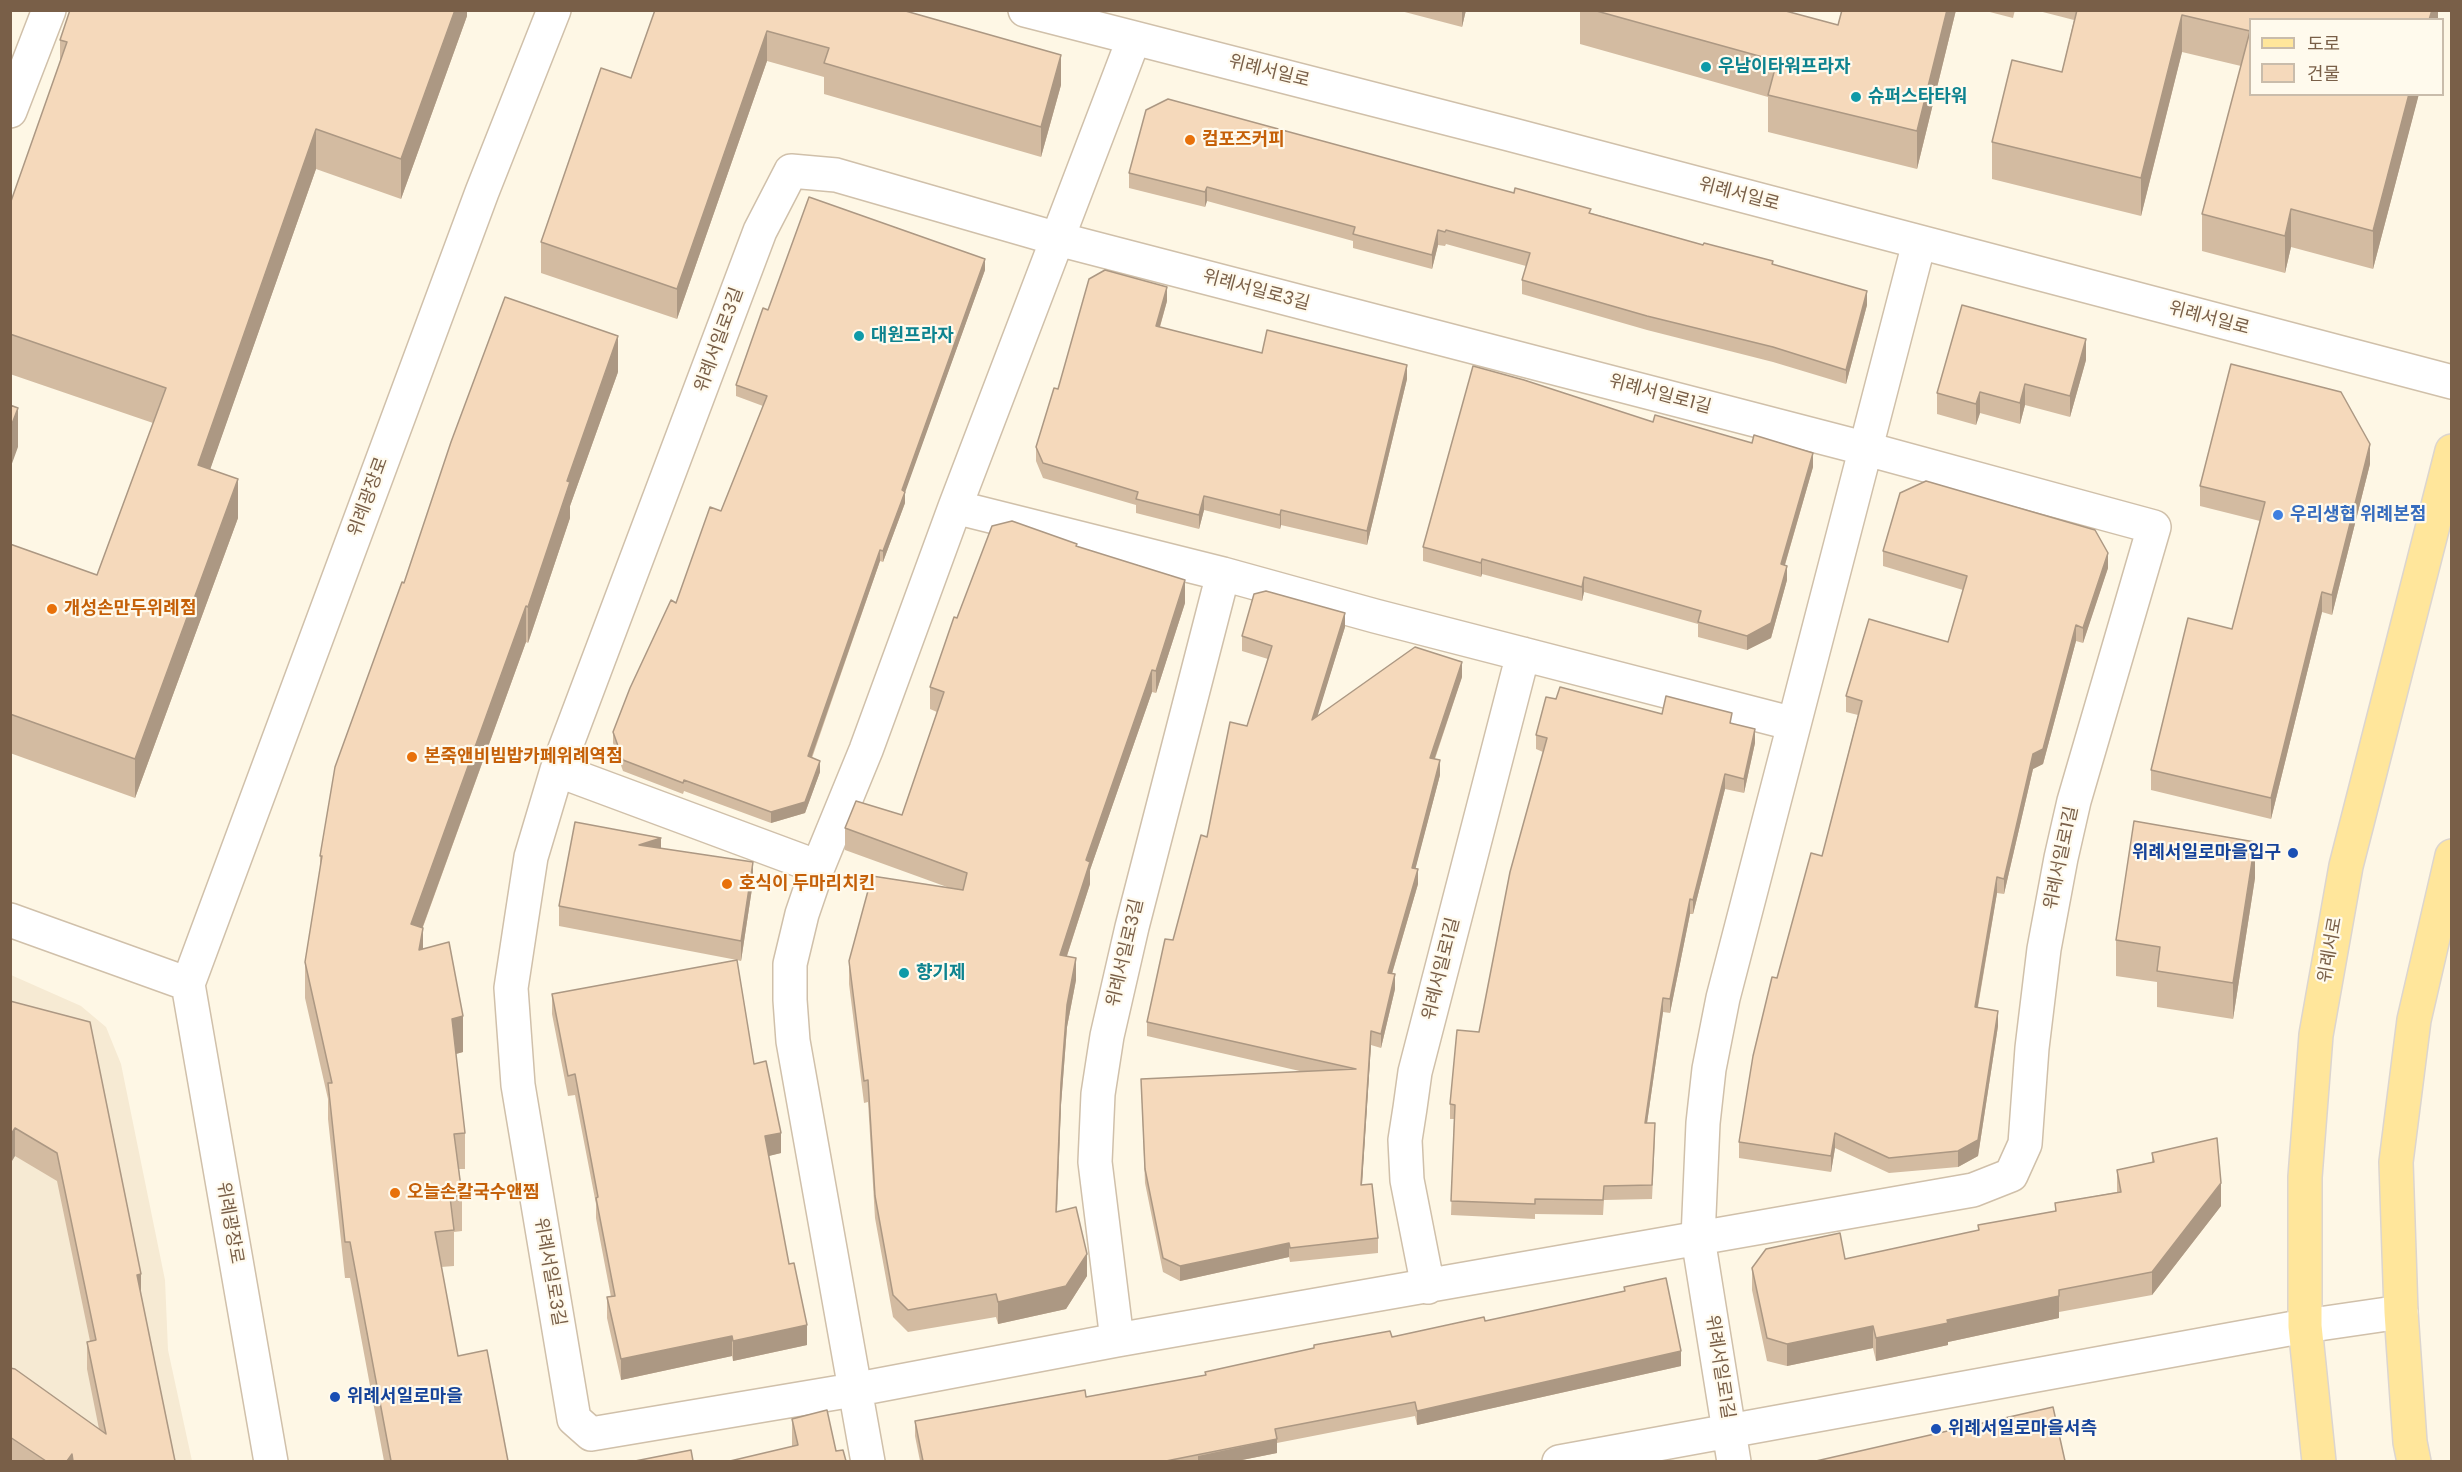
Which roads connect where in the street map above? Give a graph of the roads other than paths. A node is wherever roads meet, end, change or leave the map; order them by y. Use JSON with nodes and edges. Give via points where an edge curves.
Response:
{"nodes":[{"id":1,"x":49,"y":10,"type":"edge"},
{"id":2,"x":554,"y":10,"type":"edge"},
{"id":3,"x":1025,"y":10,"type":"edge"},
{"id":4,"x":1134,"y":38,"type":"junction"},
{"id":5,"x":10,"y":111,"type":"edge"},
{"id":6,"x":1058,"y":239,"type":"junction"},
{"id":7,"x":1919,"y":243,"type":"junction"},
{"id":8,"x":1454,"y":342,"type":"joint"},
{"id":9,"x":2451,"y":382,"type":"edge"},
{"id":10,"x":1867,"y":449,"type":"junction"},
{"id":11,"x":2451,"y":451,"type":"edge"},
{"id":12,"x":955,"y":507,"type":"junction"},
{"id":13,"x":1223,"y":574,"type":"junction"},
{"id":14,"x":1523,"y":654,"type":"junction"},
{"id":15,"x":1794,"y":724,"type":"junction"},
{"id":16,"x":557,"y":770,"type":"junction"},
{"id":17,"x":2451,"y":856,"type":"edge"},
{"id":18,"x":818,"y":867,"type":"junction"},
{"id":19,"x":10,"y":920,"type":"edge"},
{"id":20,"x":188,"y":984,"type":"junction"},
{"id":21,"x":1698,"y":1238,"type":"junction"},
{"id":22,"x":1428,"y":1287,"type":"junction"},
{"id":23,"x":2401,"y":1312,"type":"junction"},
{"id":24,"x":1274,"y":1313,"type":"joint"},
{"id":25,"x":2305,"y":1326,"type":"junction"},
{"id":26,"x":1117,"y":1340,"type":"junction"},
{"id":27,"x":854,"y":1390,"type":"junction"},
{"id":28,"x":1731,"y":1446,"type":"edge"},
{"id":29,"x":271,"y":1461,"type":"edge"},
{"id":30,"x":867,"y":1461,"type":"edge"},
{"id":31,"x":1559,"y":1461,"type":"edge"},
{"id":32,"x":2319,"y":1461,"type":"edge"},
{"id":33,"x":2414,"y":1461,"type":"edge"}],
"edges":[{"from":1,"to":5,"type":"street"},
{"from":2,"to":20,"type":"street","name":"위례광장로"},
{"from":3,"to":4,"type":"street","name":"위례서일로"},
{"from":4,"to":6,"type":"street"},
{"from":4,"to":7,"type":"street","name":"위례서일로"},
{"from":6,"to":8,"type":"street","name":"위례서일로3길"},
{"from":6,"to":12,"type":"street"},
{"from":6,"to":16,"type":"street","name":"위례서일로3길","via":[[836,175],[791,171],[760,231]]},
{"from":7,"to":9,"type":"street","name":"위례서일로"},
{"from":7,"to":10,"type":"street","name":"위례서일로1길"},
{"from":8,"to":10,"type":"street","name":"위례서일로1길"},
{"from":10,"to":15,"type":"street","name":"위례서일로1길"},
{"from":10,"to":21,"type":"street","name":"위례서일로1길","via":[[2154,527],[2061,858],[2039,990],[2025,1144],[2011,1174],[1973,1190]]},
{"from":11,"to":25,"type":"main road","name":"위례서로","via":[[2346,866],[2316,1035],[2305,1178]]},
{"from":12,"to":13,"type":"street"},
{"from":12,"to":18,"type":"street","via":[[866,750]]},
{"from":13,"to":14,"type":"street"},
{"from":13,"to":26,"type":"street","name":"위례서일로3길","via":[[1132,927],[1098,1094],[1095,1162]]},
{"from":14,"to":15,"type":"street"},
{"from":14,"to":22,"type":"street","name":"위례서일로1길","via":[[1415,1072],[1405,1140],[1407,1180]]},
{"from":15,"to":21,"type":"street","name":"위례서일로1길","via":[[1723,998],[1709,1069],[1702,1123]]},
{"from":16,"to":18,"type":"street"},
{"from":16,"to":27,"type":"street","name":"위례서일로3길","via":[[531,857],[511,988],[518,1085],[574,1419],[591,1434]]},
{"from":17,"to":23,"type":"main road","via":[[2414,1020],[2396,1162]]},
{"from":18,"to":27,"type":"street","via":[[790,964],[790,1000],[800,1083]]},
{"from":19,"to":20,"type":"street"},
{"from":20,"to":29,"type":"street","name":"위례광장로"},
{"from":21,"to":22,"type":"street","name":"위례서일로1길"},
{"from":21,"to":28,"type":"street","name":"위례서일로1길"},
{"from":22,"to":24,"type":"street","name":"위례서일로1길"},
{"from":23,"to":25,"type":"street"},
{"from":23,"to":33,"type":"main road"},
{"from":24,"to":26,"type":"street","name":"위례서일로3길"},
{"from":25,"to":28,"type":"street"},
{"from":25,"to":32,"type":"main road","name":"위례서로"},
{"from":26,"to":27,"type":"street","name":"위례서일로3길"},
{"from":27,"to":30,"type":"street"},
{"from":28,"to":31,"type":"street"}]}
